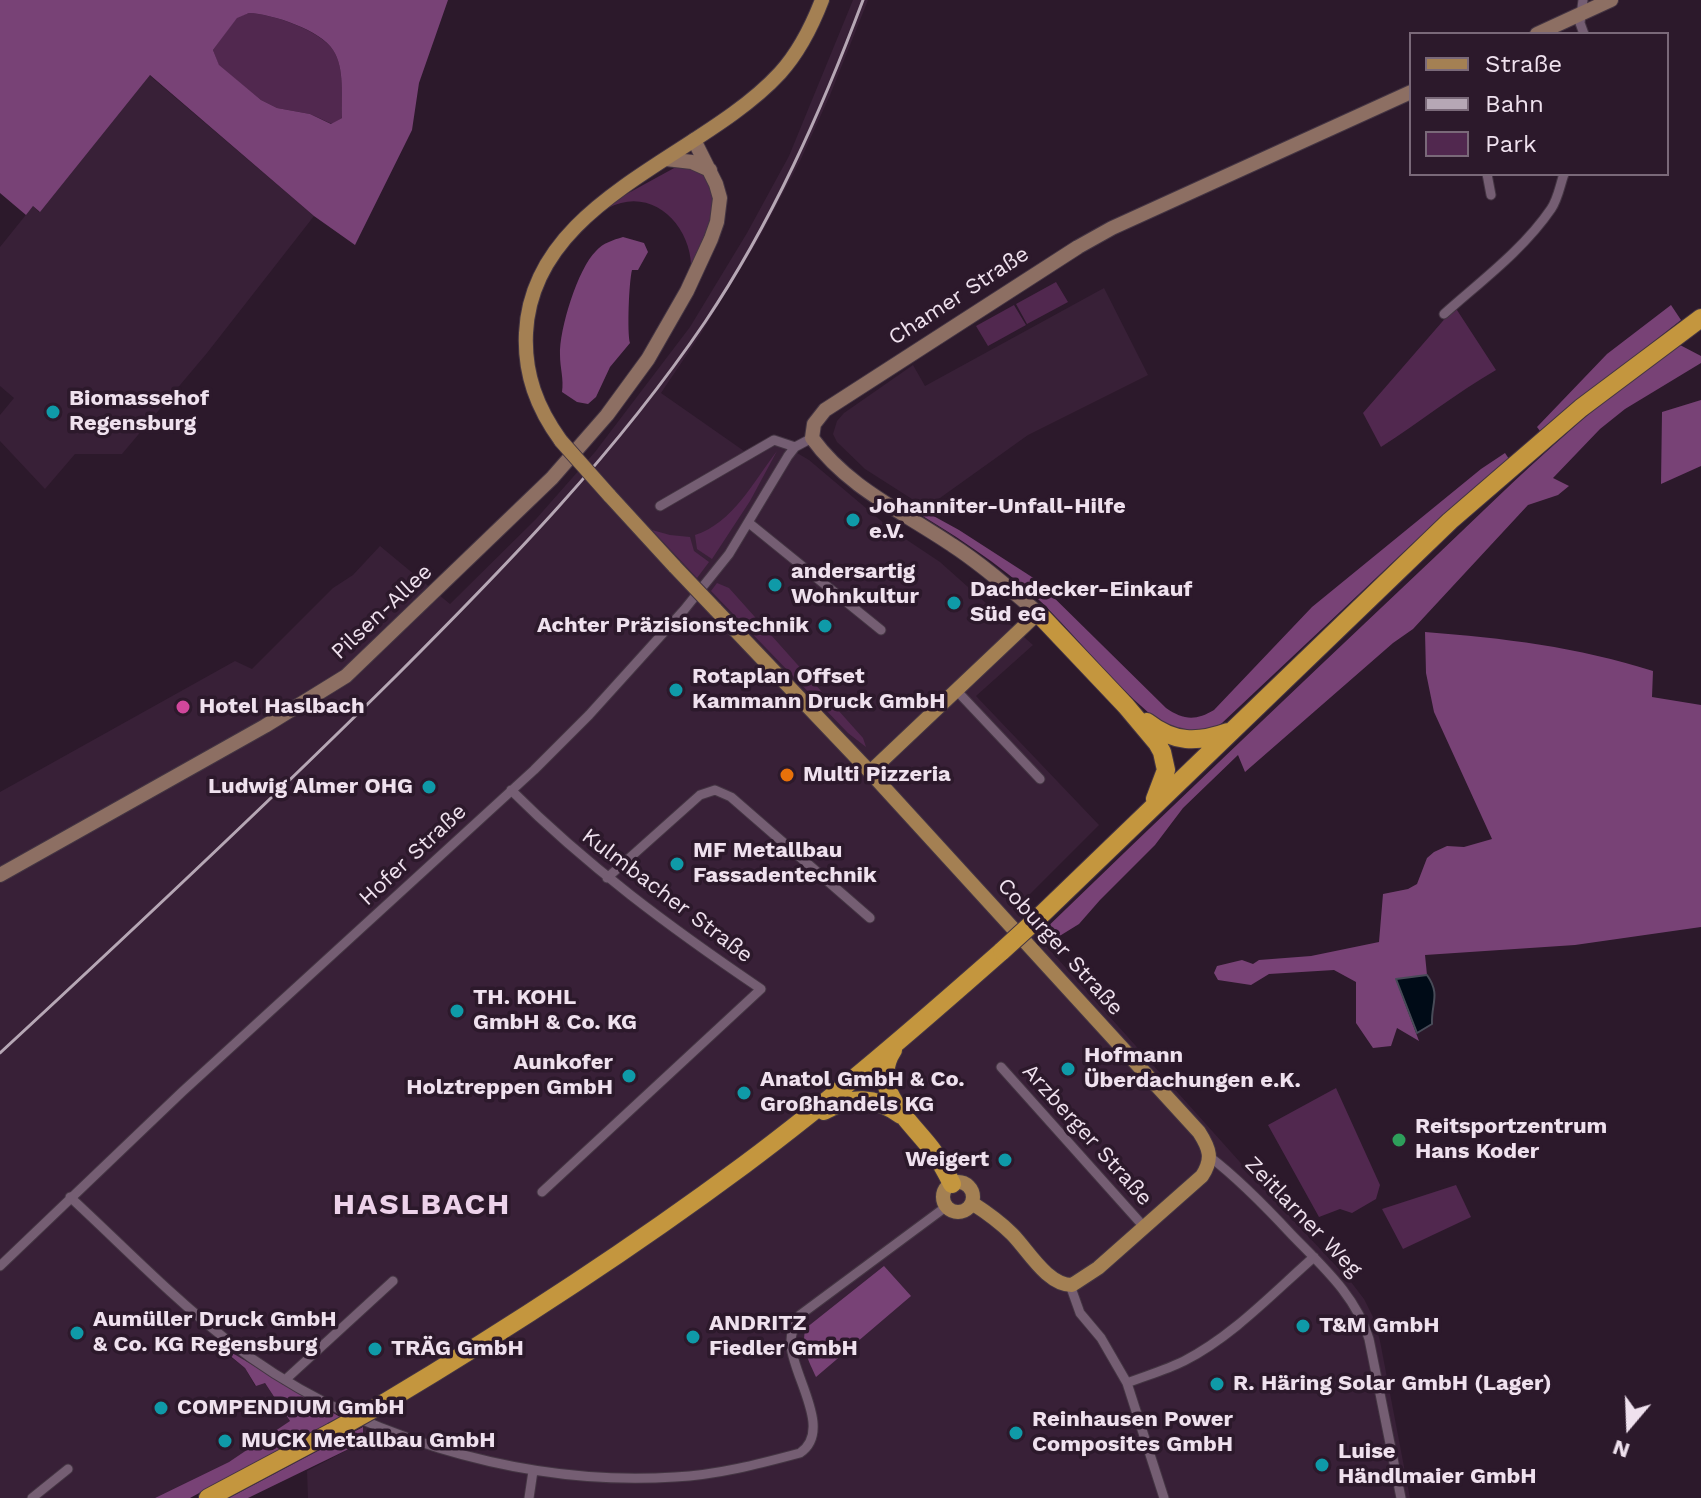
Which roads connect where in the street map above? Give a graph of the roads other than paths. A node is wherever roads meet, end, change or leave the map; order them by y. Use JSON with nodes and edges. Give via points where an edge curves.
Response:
{"nodes":[{"id":1,"x":822,"y":0,"type":"edge"},
{"id":2,"x":1611,"y":0,"type":"edge"},
{"id":3,"x":1582,"y":7,"type":"edge"},
{"id":4,"x":1540,"y":32,"type":"edge"},
{"id":5,"x":1584,"y":32,"type":"edge"},
{"id":6,"x":1409,"y":93,"type":"edge"},
{"id":7,"x":694,"y":140,"type":"junction"},
{"id":8,"x":666,"y":159,"type":"junction"},
{"id":9,"x":710,"y":170,"type":"junction"},
{"id":10,"x":1487,"y":176,"type":"edge"},
{"id":11,"x":1563,"y":176,"type":"edge"},
{"id":12,"x":1491,"y":195,"type":"dead end"},
{"id":13,"x":1444,"y":314,"type":"dead end"},
{"id":14,"x":1701,"y":318,"type":"edge"},
{"id":15,"x":812,"y":438,"type":"junction"},
{"id":16,"x":795,"y":447,"type":"junction"},
{"id":17,"x":660,"y":506,"type":"dead end"},
{"id":18,"x":749,"y":523,"type":"junction"},
{"id":19,"x":1038,"y":613,"type":"junction"},
{"id":20,"x":881,"y":630,"type":"dead end"},
{"id":21,"x":957,"y":691,"type":"junction"},
{"id":22,"x":1126,"y":706,"type":"junction"},
{"id":23,"x":1232,"y":731,"type":"junction"},
{"id":24,"x":870,"y":772,"type":"junction"},
{"id":25,"x":1040,"y":779,"type":"dead end"},
{"id":26,"x":511,"y":790,"type":"junction"},
{"id":27,"x":1139,"y":821,"type":"junction"},
{"id":28,"x":0,"y":875,"type":"edge"},
{"id":29,"x":607,"y":878,"type":"junction"},
{"id":30,"x":870,"y":918,"type":"dead end"},
{"id":31,"x":899,"y":1041,"type":"junction"},
{"id":32,"x":1001,"y":1067,"type":"dead end"},
{"id":33,"x":906,"y":1119,"type":"junction"},
{"id":34,"x":787,"y":1132,"type":"junction"},
{"id":35,"x":1210,"y":1157,"type":"junction"},
{"id":36,"x":952,"y":1184,"type":"junction"},
{"id":37,"x":542,"y":1192,"type":"dead end"},
{"id":38,"x":70,"y":1197,"type":"junction"},
{"id":39,"x":972,"y":1203,"type":"junction"},
{"id":40,"x":947,"y":1206,"type":"junction"},
{"id":41,"x":1145,"y":1228,"type":"junction"},
{"id":42,"x":1314,"y":1257,"type":"junction"},
{"id":43,"x":0,"y":1266,"type":"edge"},
{"id":44,"x":393,"y":1281,"type":"dead end"},
{"id":45,"x":1070,"y":1285,"type":"junction"},
{"id":46,"x":285,"y":1380,"type":"junction"},
{"id":47,"x":1127,"y":1383,"type":"junction"},
{"id":48,"x":68,"y":1469,"type":"dead end"},
{"id":49,"x":533,"y":1471,"type":"junction"},
{"id":50,"x":32,"y":1498,"type":"edge"},
{"id":51,"x":208,"y":1498,"type":"edge"},
{"id":52,"x":529,"y":1498,"type":"edge"},
{"id":53,"x":1164,"y":1498,"type":"edge"},
{"id":54,"x":1401,"y":1498,"type":"edge"}],
"edges":[{"from":1,"to":7,"type":"main road","via":[[806,36],[779,74]]},
{"from":2,"to":3,"type":"street"},
{"from":3,"to":4,"type":"street"},
{"from":3,"to":5,"type":"street"},
{"from":6,"to":15,"type":"street","name":"Chamer Straße","via":[[1066,253],[825,410],[814,424]]},
{"from":7,"to":8,"type":"main road"},
{"from":7,"to":9,"type":"street","name":"Pilsen-Allee"},
{"from":8,"to":9,"type":"street"},
{"from":8,"to":24,"type":"main road","bridge":true,"via":[[569,233],[545,266],[526,324],[529,375],[561,441]]},
{"from":9,"to":28,"type":"street","name":"Pilsen-Allee","via":[[720,198],[711,239],[666,329],[607,415],[535,496],[338,682]]},
{"from":10,"to":12,"type":"street"},
{"from":11,"to":13,"type":"street","via":[[1544,218]]},
{"from":14,"to":23,"type":"highway","via":[[1513,465]]},
{"from":15,"to":16,"type":"street"},
{"from":15,"to":19,"type":"street","via":[[860,487],[955,546]]},
{"from":16,"to":17,"type":"street","via":[[774,440]]},
{"from":16,"to":18,"type":"street","name":"Hofer Straße"},
{"from":18,"to":20,"type":"street"},
{"from":18,"to":26,"type":"street","name":"Hofer Straße","via":[[684,610],[589,715]]},
{"from":19,"to":21,"type":"main road"},
{"from":19,"to":22,"type":"highway"},
{"from":21,"to":24,"type":"main road"},
{"from":21,"to":25,"type":"street"},
{"from":22,"to":23,"type":"highway","via":[[1174,738],[1199,740]]},
{"from":22,"to":27,"type":"highway","via":[[1157,743],[1166,770],[1157,796]]},
{"from":23,"to":27,"type":"highway"},
{"from":24,"to":35,"type":"main road","name":"Coburger Straße","via":[[1199,1132]]},
{"from":26,"to":29,"type":"street","name":"Kulmbacher Straße"},
{"from":26,"to":38,"type":"street","name":"Hofer Straße"},
{"from":27,"to":31,"type":"highway","bridge":true},
{"from":29,"to":30,"type":"street","via":[[700,795],[715,790],[731,797]]},
{"from":29,"to":37,"type":"street","name":"Kulmbacher Straße","via":[[761,989]]},
{"from":31,"to":33,"type":"highway","via":[[884,1076]]},
{"from":31,"to":34,"type":"highway"},
{"from":32,"to":41,"type":"street","name":"Arzberger Straße"},
{"from":33,"to":34,"type":"highway","via":[[886,1105],[861,1099],[837,1104]]},
{"from":33,"to":36,"type":"highway"},
{"from":34,"to":51,"type":"highway","bridge":true,"via":[[600,1268],[479,1346]]},
{"from":35,"to":41,"type":"main road","via":[[1202,1176]]},
{"from":35,"to":42,"type":"street","name":"Zeitlarner Weg"},
{"from":36,"to":39,"type":"main road","via":[[969,1187]]},
{"from":36,"to":40,"type":"main road","via":[[944,1193]]},
{"from":38,"to":43,"type":"street","name":"Hofer Straße"},
{"from":38,"to":46,"type":"street","via":[[178,1299]]},
{"from":39,"to":40,"type":"main road","via":[[962,1211]]},
{"from":39,"to":45,"type":"main road","via":[[1011,1233],[1048,1274]]},
{"from":40,"to":49,"type":"street","via":[[800,1315],[791,1343],[814,1426],[811,1445],[800,1453],[728,1471],[674,1477]]},
{"from":41,"to":45,"type":"main road"},
{"from":42,"to":47,"type":"street","via":[[1204,1350]]},
{"from":42,"to":54,"type":"street","name":"Zeitlarner Weg","via":[[1352,1301],[1366,1328]]},
{"from":44,"to":46,"type":"street"},
{"from":45,"to":47,"type":"street","via":[[1080,1313]]},
{"from":46,"to":49,"type":"street","via":[[413,1439]]},
{"from":47,"to":53,"type":"street"},
{"from":48,"to":50,"type":"street"},
{"from":49,"to":52,"type":"street"}]}
